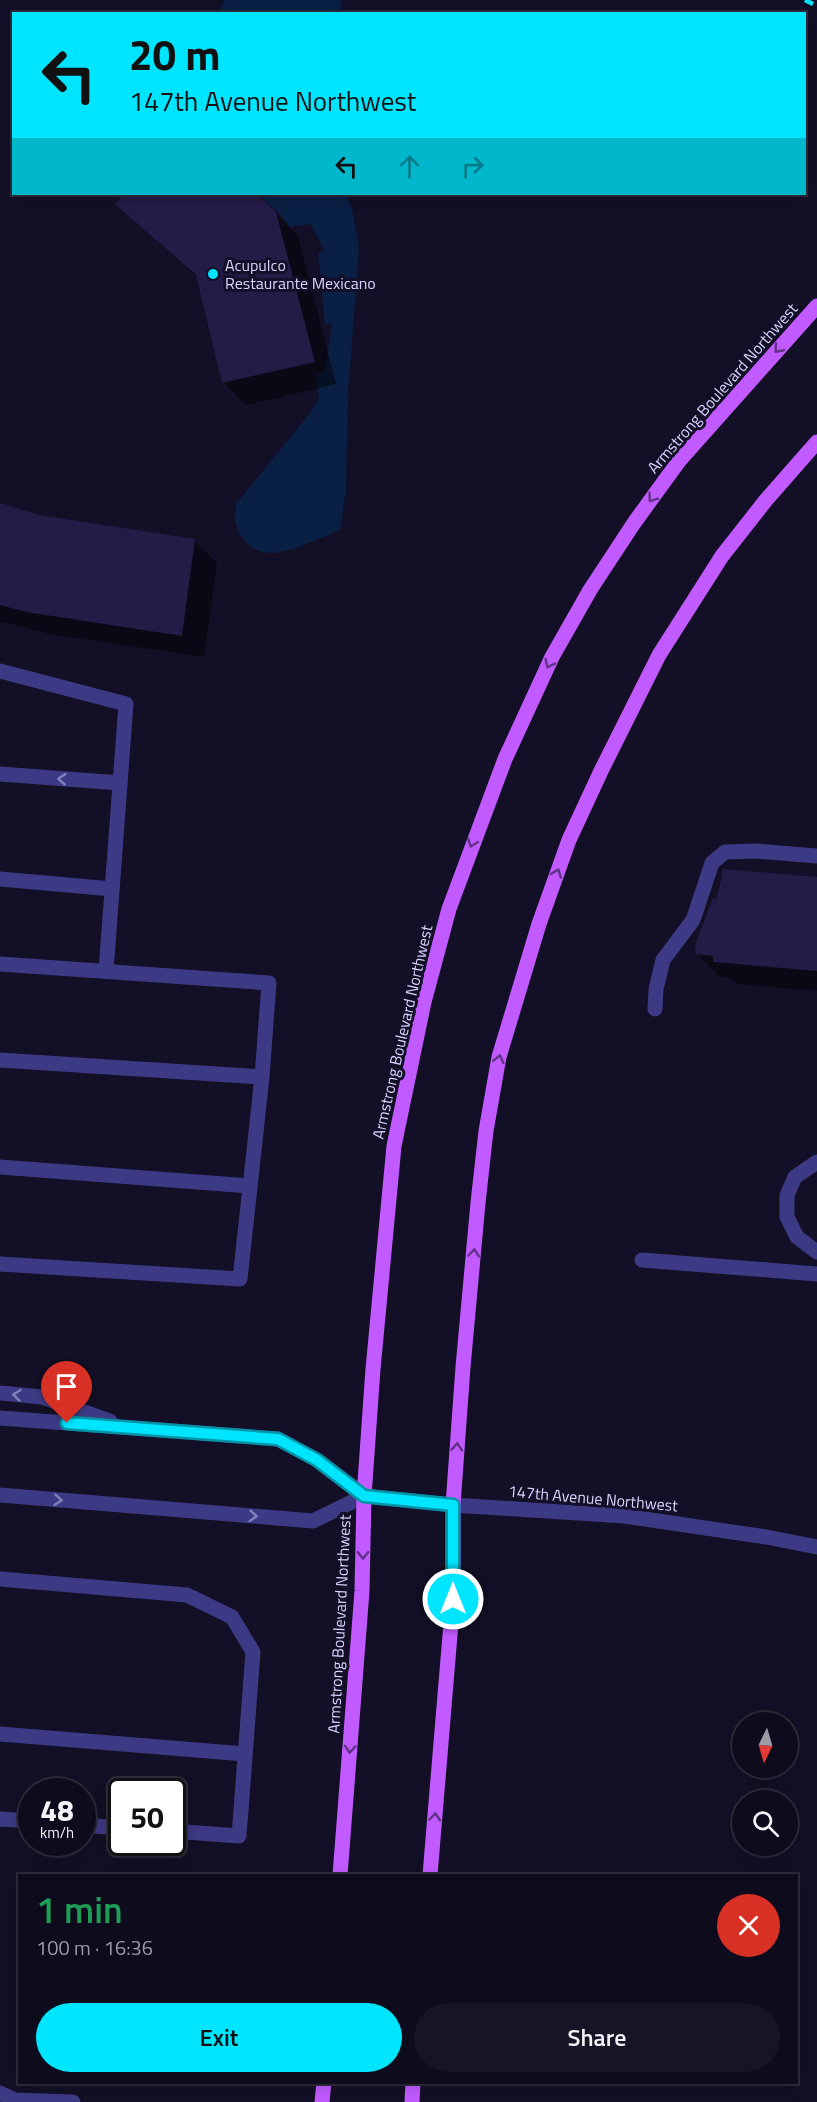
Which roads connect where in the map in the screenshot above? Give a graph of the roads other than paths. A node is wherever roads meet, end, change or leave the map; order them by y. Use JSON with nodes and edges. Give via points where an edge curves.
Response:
{"nodes":[{"id":1,"x":817,"y":306,"type":"edge"},
{"id":2,"x":817,"y":442,"type":"edge"},
{"id":3,"x":0,"y":671,"type":"edge"},
{"id":4,"x":0,"y":774,"type":"edge"},
{"id":5,"x":120,"y":783,"type":"junction"},
{"id":6,"x":817,"y":856,"type":"edge"},
{"id":7,"x":0,"y":879,"type":"edge"},
{"id":8,"x":112,"y":889,"type":"junction"},
{"id":9,"x":0,"y":964,"type":"edge"},
{"id":10,"x":106,"y":971,"type":"junction"},
{"id":11,"x":656,"y":1009,"type":"dead end"},
{"id":12,"x":0,"y":1060,"type":"edge"},
{"id":13,"x":262,"y":1077,"type":"junction"},
{"id":14,"x":817,"y":1162,"type":"edge"},
{"id":15,"x":0,"y":1167,"type":"edge"},
{"id":16,"x":250,"y":1186,"type":"junction"},
{"id":17,"x":817,"y":1252,"type":"edge"},
{"id":18,"x":642,"y":1260,"type":"dead end"},
{"id":19,"x":0,"y":1264,"type":"edge"},
{"id":20,"x":817,"y":1274,"type":"edge"},
{"id":21,"x":0,"y":1393,"type":"edge"},
{"id":22,"x":0,"y":1418,"type":"edge"},
{"id":23,"x":133,"y":1428,"type":"junction"},
{"id":24,"x":0,"y":1495,"type":"edge"},
{"id":25,"x":364,"y":1496,"type":"junction"},
{"id":26,"x":453,"y":1505,"type":"junction"},
{"id":27,"x":817,"y":1547,"type":"edge"},
{"id":28,"x":0,"y":1579,"type":"edge"},
{"id":29,"x":0,"y":1734,"type":"edge"},
{"id":30,"x":245,"y":1754,"type":"junction"},
{"id":31,"x":0,"y":1819,"type":"edge"},
{"id":32,"x":18,"y":1820,"type":"edge"},
{"id":33,"x":186,"y":1832,"type":"edge"},
{"id":34,"x":340,"y":1874,"type":"edge"},
{"id":35,"x":430,"y":1874,"type":"edge"},
{"id":36,"x":324,"y":2084,"type":"edge"},
{"id":37,"x":413,"y":2084,"type":"edge"},
{"id":38,"x":0,"y":2093,"type":"edge"},
{"id":39,"x":68,"y":2102,"type":"edge"},
{"id":40,"x":73,"y":2102,"type":"edge"},
{"id":41,"x":322,"y":2102,"type":"edge"},
{"id":42,"x":412,"y":2102,"type":"edge"}],
"edges":[{"from":1,"to":25,"type":"main road","name":"Armstrong Boulevard Northwest","one_way":true,"via":[[679,461],[633,523],[552,657],[487,804],[449,909],[424,1002],[394,1146]]},
{"from":26,"to":2,"type":"main road","one_way":true,"via":[[486,1131],[499,1057],[539,924],[569,840],[659,655],[722,556]]},
{"from":3,"to":5,"type":"street","via":[[126,704]]},
{"from":5,"to":4,"type":"street","one_way":true},
{"from":5,"to":8,"type":"street"},
{"from":6,"to":11,"type":"street","via":[[725,852],[712,863],[693,920],[663,960]]},
{"from":7,"to":8,"type":"street"},
{"from":8,"to":10,"type":"street"},
{"from":9,"to":10,"type":"street"},
{"from":10,"to":13,"type":"street","via":[[269,982]]},
{"from":12,"to":13,"type":"street"},
{"from":13,"to":16,"type":"street"},
{"from":14,"to":17,"type":"street","via":[[795,1177],[787,1195],[787,1217],[797,1237]]},
{"from":15,"to":16,"type":"street"},
{"from":16,"to":19,"type":"street","via":[[240,1279]]},
{"from":18,"to":20,"type":"street"},
{"from":23,"to":21,"type":"street","one_way":true,"via":[[42,1397]]},
{"from":22,"to":23,"type":"street"},
{"from":23,"to":25,"type":"street","via":[[278,1439],[317,1460]]},
{"from":24,"to":25,"type":"street","one_way":true,"via":[[313,1521]]},
{"from":25,"to":26,"type":"street","name":"147th Avenue Northwest"},
{"from":25,"to":34,"type":"main road","name":"Armstrong Boulevard Northwest","one_way":true,"via":[[362,1591]]},
{"from":26,"to":27,"type":"street","name":"147th Avenue Northwest","via":[[624,1516]]},
{"from":35,"to":26,"type":"main road","one_way":true,"via":[[453,1599]]},
{"from":28,"to":30,"type":"street","via":[[187,1595],[232,1617],[253,1652]]},
{"from":29,"to":30,"type":"street"},
{"from":30,"to":33,"type":"street","via":[[239,1836]]},
{"from":31,"to":32,"type":"street"},
{"from":36,"to":41,"type":"main road"},
{"from":37,"to":42,"type":"main road"},
{"from":38,"to":39,"type":"street","via":[[15,2100]]},
{"from":39,"to":40,"type":"street"}]}
